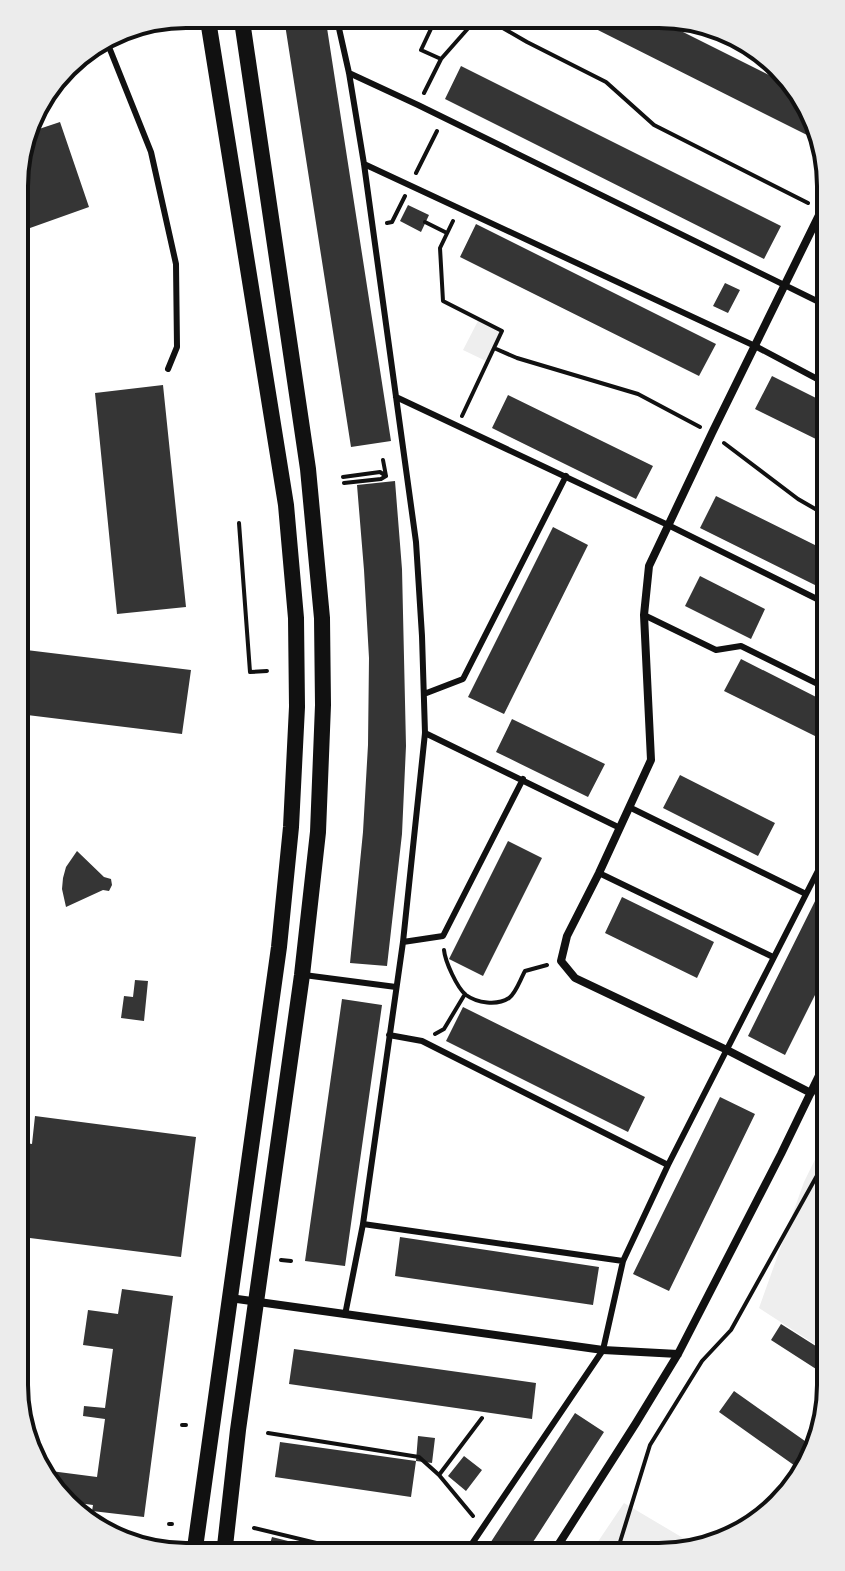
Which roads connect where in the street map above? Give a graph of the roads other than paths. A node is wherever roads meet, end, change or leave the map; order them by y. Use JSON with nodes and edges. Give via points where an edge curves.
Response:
{"nodes":[{"id":1,"x":209,"y":28,"type":"edge"},
{"id":2,"x":243,"y":28,"type":"edge"},
{"id":3,"x":339,"y":28,"type":"edge"},
{"id":4,"x":109,"y":48,"type":"edge"},
{"id":5,"x":349,"y":73,"type":"junction"},
{"id":6,"x":364,"y":164,"type":"junction"},
{"id":7,"x":817,"y":220,"type":"edge"},
{"id":8,"x":784,"y":285,"type":"junction"},
{"id":9,"x":817,"y":301,"type":"edge"},
{"id":10,"x":755,"y":346,"type":"junction"},
{"id":11,"x":168,"y":369,"type":"dead end"},
{"id":12,"x":817,"y":379,"type":"edge"},
{"id":13,"x":396,"y":397,"type":"junction"},
{"id":14,"x":566,"y":476,"type":"junction"},
{"id":15,"x":668,"y":525,"type":"junction"},
{"id":16,"x":817,"y":599,"type":"edge"},
{"id":17,"x":644,"y":615,"type":"junction"},
{"id":18,"x":817,"y":684,"type":"edge"},
{"id":19,"x":424,"y":694,"type":"junction"},
{"id":20,"x":425,"y":733,"type":"junction"},
{"id":21,"x":523,"y":779,"type":"junction"},
{"id":22,"x":629,"y":807,"type":"junction"},
{"id":23,"x":620,"y":828,"type":"junction"},
{"id":24,"x":599,"y":873,"type":"junction"},
{"id":25,"x":817,"y":873,"type":"edge"},
{"id":26,"x":806,"y":894,"type":"junction"},
{"id":27,"x":403,"y":942,"type":"junction"},
{"id":28,"x":773,"y":957,"type":"junction"},
{"id":29,"x":302,"y":975,"type":"junction"},
{"id":30,"x":396,"y":987,"type":"junction"},
{"id":31,"x":389,"y":1035,"type":"junction"},
{"id":32,"x":727,"y":1050,"type":"junction"},
{"id":33,"x":817,"y":1080,"type":"edge"},
{"id":34,"x":811,"y":1093,"type":"junction"},
{"id":35,"x":668,"y":1165,"type":"junction"},
{"id":36,"x":363,"y":1224,"type":"junction"},
{"id":37,"x":623,"y":1261,"type":"junction"},
{"id":38,"x":230,"y":1298,"type":"junction"},
{"id":39,"x":256,"y":1302,"type":"junction"},
{"id":40,"x":345,"y":1315,"type":"junction"},
{"id":41,"x":603,"y":1350,"type":"junction"},
{"id":42,"x":678,"y":1354,"type":"junction"},
{"id":43,"x":196,"y":1543,"type":"edge"},
{"id":44,"x":225,"y":1543,"type":"edge"},
{"id":45,"x":472,"y":1543,"type":"edge"},
{"id":46,"x":559,"y":1543,"type":"edge"}],
"edges":[{"from":1,"to":38,"type":"main road","via":[[286,505],[297,663],[291,827],[279,947]]},
{"from":2,"to":29,"type":"main road","via":[[308,469],[322,618],[318,832]]},
{"from":3,"to":5,"type":"lane"},
{"from":4,"to":11,"type":"lane","via":[[151,152],[176,264],[177,347]]},
{"from":5,"to":6,"type":"lane"},
{"from":5,"to":8,"type":"lane"},
{"from":6,"to":10,"type":"lane"},
{"from":6,"to":13,"type":"lane"},
{"from":7,"to":8,"type":"street"},
{"from":8,"to":9,"type":"lane"},
{"from":8,"to":10,"type":"street"},
{"from":10,"to":12,"type":"lane"},
{"from":10,"to":15,"type":"street"},
{"from":13,"to":14,"type":"lane"},
{"from":13,"to":19,"type":"lane","via":[[416,542]]},
{"from":14,"to":15,"type":"lane"},
{"from":14,"to":19,"type":"lane","via":[[463,679]]},
{"from":15,"to":16,"type":"lane"},
{"from":15,"to":17,"type":"street","via":[[649,566]]},
{"from":17,"to":18,"type":"lane","via":[[716,650],[741,646]]},
{"from":17,"to":22,"type":"street","via":[[651,760]]},
{"from":19,"to":20,"type":"lane"},
{"from":20,"to":21,"type":"lane"},
{"from":20,"to":27,"type":"lane"},
{"from":21,"to":23,"type":"lane"},
{"from":21,"to":27,"type":"lane","via":[[443,936]]},
{"from":22,"to":23,"type":"street"},
{"from":22,"to":26,"type":"lane"},
{"from":23,"to":24,"type":"street"},
{"from":24,"to":28,"type":"lane"},
{"from":24,"to":32,"type":"street","via":[[567,936],[561,961],[575,978]]},
{"from":25,"to":26,"type":"lane"},
{"from":26,"to":28,"type":"lane"},
{"from":27,"to":30,"type":"lane"},
{"from":28,"to":32,"type":"lane"},
{"from":29,"to":30,"type":"lane"},
{"from":29,"to":39,"type":"main road"},
{"from":30,"to":31,"type":"lane"},
{"from":31,"to":35,"type":"lane","via":[[422,1041]]},
{"from":31,"to":36,"type":"lane"},
{"from":32,"to":34,"type":"street"},
{"from":32,"to":35,"type":"lane"},
{"from":33,"to":34,"type":"street"},
{"from":34,"to":42,"type":"street"},
{"from":35,"to":37,"type":"lane"},
{"from":36,"to":37,"type":"lane"},
{"from":36,"to":40,"type":"lane"},
{"from":37,"to":41,"type":"lane"},
{"from":38,"to":39,"type":"street"},
{"from":38,"to":43,"type":"main road"},
{"from":39,"to":40,"type":"street"},
{"from":39,"to":44,"type":"main road"},
{"from":40,"to":41,"type":"street"},
{"from":41,"to":42,"type":"street"},
{"from":41,"to":45,"type":"lane"},
{"from":42,"to":46,"type":"street"}]}
